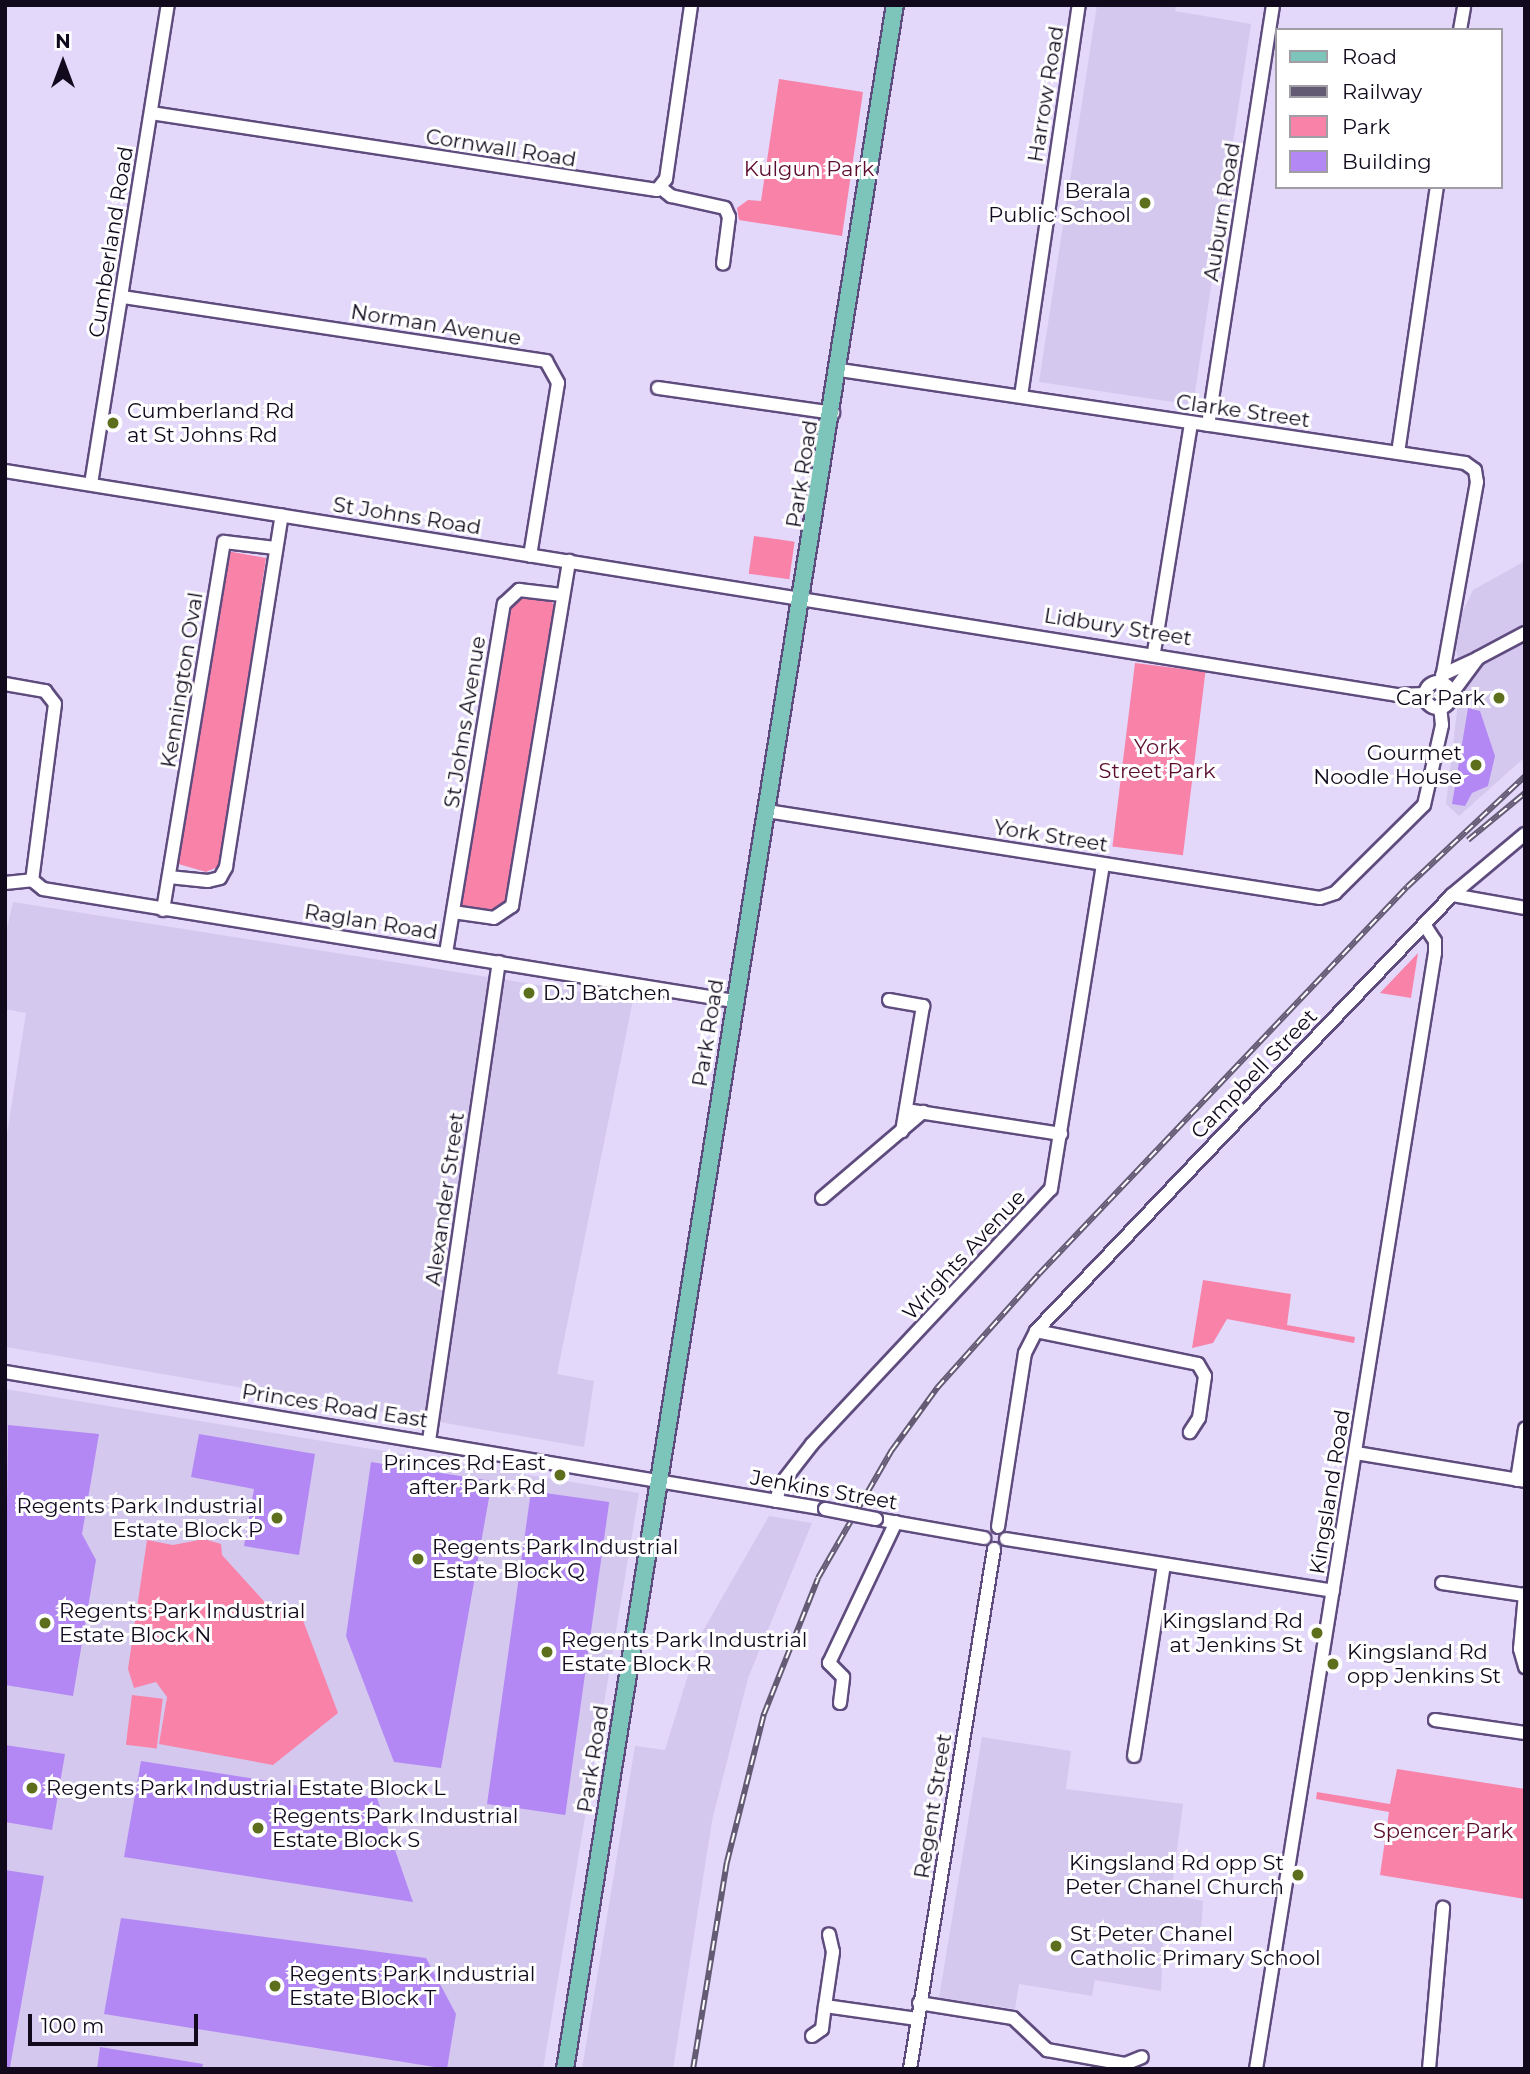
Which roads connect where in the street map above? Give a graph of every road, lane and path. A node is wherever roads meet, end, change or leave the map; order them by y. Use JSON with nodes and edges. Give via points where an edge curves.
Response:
{"nodes":[{"id":1,"x":168,"y":5,"type":"edge"},
{"id":2,"x":691,"y":5,"type":"edge"},
{"id":3,"x":895,"y":5,"type":"edge"},
{"id":4,"x":1079,"y":5,"type":"edge"},
{"id":5,"x":1273,"y":5,"type":"edge"},
{"id":6,"x":1467,"y":6,"type":"edge"},
{"id":7,"x":1461,"y":28,"type":"edge"},
{"id":8,"x":151,"y":113,"type":"junction"},
{"id":9,"x":661,"y":188,"type":"junction"},
{"id":10,"x":1437,"y":189,"type":"edge"},
{"id":11,"x":723,"y":264,"type":"dead end"},
{"id":12,"x":123,"y":297,"type":"junction"},
{"id":13,"x":840,"y":370,"type":"junction"},
{"id":14,"x":658,"y":388,"type":"dead end"},
{"id":15,"x":1021,"y":396,"type":"junction"},
{"id":16,"x":833,"y":413,"type":"junction"},
{"id":17,"x":1191,"y":423,"type":"junction"},
{"id":18,"x":1208,"y":425,"type":"junction"},
{"id":19,"x":1398,"y":453,"type":"junction"},
{"id":20,"x":5,"y":471,"type":"edge"},
{"id":21,"x":91,"y":484,"type":"junction"},
{"id":22,"x":282,"y":515,"type":"junction"},
{"id":23,"x":276,"y":548,"type":"junction"},
{"id":24,"x":530,"y":555,"type":"junction"},
{"id":25,"x":569,"y":561,"type":"junction"},
{"id":26,"x":562,"y":595,"type":"junction"},
{"id":27,"x":803,"y":597,"type":"junction"},
{"id":28,"x":1453,"y":632,"type":"junction"},
{"id":29,"x":1525,"y":633,"type":"edge"},
{"id":30,"x":1154,"y":652,"type":"junction"},
{"id":31,"x":1473,"y":658,"type":"junction"},
{"id":32,"x":1441,"y":677,"type":"junction"},
{"id":33,"x":5,"y":684,"type":"edge"},
{"id":34,"x":1425,"y":694,"type":"junction"},
{"id":35,"x":1450,"y":696,"type":"junction"},
{"id":36,"x":1440,"y":707,"type":"junction"},
{"id":37,"x":767,"y":810,"type":"junction"},
{"id":38,"x":1525,"y":834,"type":"edge"},
{"id":39,"x":1103,"y":864,"type":"junction"},
{"id":40,"x":169,"y":877,"type":"junction"},
{"id":41,"x":32,"y":880,"type":"junction"},
{"id":42,"x":5,"y":883,"type":"edge"},
{"id":43,"x":1452,"y":895,"type":"junction"},
{"id":44,"x":1525,"y":908,"type":"edge"},
{"id":45,"x":163,"y":910,"type":"junction"},
{"id":46,"x":453,"y":912,"type":"junction"},
{"id":47,"x":1424,"y":925,"type":"junction"},
{"id":48,"x":446,"y":953,"type":"junction"},
{"id":49,"x":499,"y":962,"type":"junction"},
{"id":50,"x":889,"y":1000,"type":"dead end"},
{"id":51,"x":734,"y":1001,"type":"junction"},
{"id":52,"x":906,"y":1110,"type":"junction"},
{"id":53,"x":923,"y":1112,"type":"junction"},
{"id":54,"x":902,"y":1131,"type":"junction"},
{"id":55,"x":1061,"y":1134,"type":"junction"},
{"id":56,"x":822,"y":1198,"type":"dead end"},
{"id":57,"x":1036,"y":1331,"type":"junction"},
{"id":58,"x":5,"y":1372,"type":"edge"},
{"id":59,"x":1525,"y":1429,"type":"edge"},
{"id":60,"x":1190,"y":1432,"type":"dead end"},
{"id":61,"x":429,"y":1440,"type":"junction"},
{"id":62,"x":1356,"y":1453,"type":"junction"},
{"id":63,"x":658,"y":1480,"type":"junction"},
{"id":64,"x":1521,"y":1480,"type":"edge"},
{"id":65,"x":776,"y":1501,"type":"junction"},
{"id":66,"x":896,"y":1522,"type":"junction"},
{"id":67,"x":998,"y":1527,"type":"junction"},
{"id":68,"x":984,"y":1538,"type":"junction"},
{"id":69,"x":1006,"y":1539,"type":"junction"},
{"id":70,"x":994,"y":1549,"type":"junction"},
{"id":71,"x":1164,"y":1565,"type":"junction"},
{"id":72,"x":1442,"y":1583,"type":"dead end"},
{"id":73,"x":1333,"y":1591,"type":"junction"},
{"id":74,"x":1524,"y":1594,"type":"edge"},
{"id":75,"x":1525,"y":1667,"type":"edge"},
{"id":76,"x":840,"y":1703,"type":"dead end"},
{"id":77,"x":1434,"y":1720,"type":"dead end"},
{"id":78,"x":1525,"y":1732,"type":"edge"},
{"id":79,"x":1134,"y":1756,"type":"dead end"},
{"id":80,"x":1443,"y":1908,"type":"dead end"},
{"id":81,"x":829,"y":1934,"type":"dead end"},
{"id":82,"x":919,"y":2003,"type":"junction"},
{"id":83,"x":825,"y":2006,"type":"junction"},
{"id":84,"x":917,"y":2019,"type":"junction"},
{"id":85,"x":812,"y":2036,"type":"dead end"},
{"id":86,"x":1142,"y":2057,"type":"dead end"},
{"id":87,"x":565,"y":2069,"type":"edge"},
{"id":88,"x":910,"y":2069,"type":"edge"},
{"id":89,"x":1256,"y":2069,"type":"edge"},
{"id":90,"x":1429,"y":2069,"type":"edge"}],
"edges":[{"from":1,"to":8,"type":"street","name":"Cumberland Road"},
{"from":2,"to":9,"type":"street"},
{"from":3,"to":13,"type":"main road","name":"Park Road"},
{"from":4,"to":15,"type":"street","name":"Harrow Road"},
{"from":5,"to":18,"type":"street","name":"Auburn Road"},
{"from":6,"to":7,"type":"street"},
{"from":8,"to":9,"type":"street","name":"Cornwall Road"},
{"from":8,"to":12,"type":"street","name":"Cumberland Road"},
{"from":9,"to":11,"type":"street","name":"Cornwall Road","via":[[671,196],[725,208],[729,217]]},
{"from":10,"to":19,"type":"street"},
{"from":12,"to":21,"type":"street","name":"Cumberland Road"},
{"from":12,"to":24,"type":"street","name":"Norman Avenue","via":[[546,361],[558,383]]},
{"from":13,"to":15,"type":"street","name":"Clarke Street"},
{"from":13,"to":16,"type":"main road","name":"Park Road"},
{"from":14,"to":16,"type":"street"},
{"from":15,"to":17,"type":"street","name":"Clarke Street"},
{"from":16,"to":27,"type":"main road","name":"Park Road"},
{"from":17,"to":18,"type":"street","name":"Clarke Street"},
{"from":17,"to":30,"type":"street"},
{"from":18,"to":19,"type":"street","name":"Clarke Street"},
{"from":19,"to":28,"type":"street","name":"Clarke Street","via":[[1465,463],[1477,476]]},
{"from":20,"to":21,"type":"street","name":"St Johns Road"},
{"from":21,"to":22,"type":"street","name":"St Johns Road"},
{"from":22,"to":23,"type":"street"},
{"from":22,"to":24,"type":"street","name":"St Johns Road"},
{"from":23,"to":40,"type":"street","via":[[226,867],[220,878],[208,881]]},
{"from":23,"to":40,"type":"street","name":"Kennington Oval","via":[[224,542]]},
{"from":24,"to":25,"type":"street","name":"St Johns Road"},
{"from":25,"to":26,"type":"street"},
{"from":25,"to":27,"type":"street","name":"St Johns Road"},
{"from":26,"to":46,"type":"street","name":"St Johns Avenue","via":[[519,590],[504,604]]},
{"from":26,"to":46,"type":"street","via":[[512,906],[494,918]]},
{"from":27,"to":30,"type":"street","name":"Lidbury Street"},
{"from":27,"to":37,"type":"main road","name":"Park Road"},
{"from":28,"to":31,"type":"street","via":[[1458,653]]},
{"from":28,"to":32,"type":"street","name":"Clarke Street"},
{"from":29,"to":31,"type":"street"},
{"from":30,"to":34,"type":"street","name":"Lidbury Street","via":[[1398,695]]},
{"from":31,"to":32,"type":"street"},
{"from":31,"to":35,"type":"street"},
{"from":32,"to":34,"type":"street"},
{"from":32,"to":35,"type":"street"},
{"from":33,"to":41,"type":"street","via":[[45,691],[55,704]]},
{"from":34,"to":36,"type":"street","via":[[1430,705]]},
{"from":35,"to":36,"type":"street"},
{"from":36,"to":39,"type":"street","name":"York Street","via":[[1442,725],[1424,805],[1329,897]]},
{"from":37,"to":39,"type":"street","name":"York Street"},
{"from":37,"to":51,"type":"main road","name":"Park Road"},
{"from":38,"to":43,"type":"street","name":"Campbell Street"},
{"from":39,"to":55,"type":"street","name":"Wrights Avenue"},
{"from":40,"to":45,"type":"street","name":"Kennington Oval"},
{"from":41,"to":42,"type":"street","name":"Raglan Road"},
{"from":41,"to":45,"type":"street","name":"Raglan Road","via":[[43,889]]},
{"from":43,"to":44,"type":"street"},
{"from":43,"to":47,"type":"street","name":"Campbell Street"},
{"from":45,"to":48,"type":"street","name":"Raglan Road"},
{"from":46,"to":48,"type":"street","name":"St Johns Avenue"},
{"from":47,"to":57,"type":"street","name":"Campbell Street"},
{"from":47,"to":62,"type":"street","name":"Kingsland Road","via":[[1435,941],[1435,953]]},
{"from":48,"to":49,"type":"street","name":"Raglan Road"},
{"from":49,"to":51,"type":"street","name":"Raglan Road"},
{"from":49,"to":61,"type":"street","name":"Alexander Street"},
{"from":50,"to":52,"type":"street","via":[[923,1006]]},
{"from":51,"to":63,"type":"main road","name":"Park Road"},
{"from":52,"to":53,"type":"street"},
{"from":52,"to":54,"type":"street"},
{"from":53,"to":54,"type":"street"},
{"from":53,"to":55,"type":"street"},
{"from":54,"to":56,"type":"street"},
{"from":55,"to":65,"type":"street","name":"Wrights Avenue","via":[[1047,1196],[812,1444],[781,1484]]},
{"from":57,"to":60,"type":"street","via":[[1198,1364],[1205,1376],[1199,1418]]},
{"from":57,"to":67,"type":"street","name":"Campbell Street","via":[[1025,1353]]},
{"from":58,"to":61,"type":"street","name":"Princes Road East"},
{"from":59,"to":64,"type":"street"},
{"from":61,"to":63,"type":"street","name":"Princes Road East"},
{"from":62,"to":64,"type":"street"},
{"from":62,"to":73,"type":"street","name":"Kingsland Road"},
{"from":63,"to":65,"type":"street","name":"Jenkins Street"},
{"from":63,"to":87,"type":"main road","name":"Park Road"},
{"from":65,"to":66,"type":"street","name":"Jenkins Street","bridge":true},
{"from":66,"to":68,"type":"street","name":"Jenkins Street"},
{"from":66,"to":76,"type":"street","via":[[830,1663],[843,1677]]},
{"from":67,"to":68,"type":"street","via":[[989,1529]]},
{"from":67,"to":69,"type":"street"},
{"from":68,"to":70,"type":"street"},
{"from":69,"to":70,"type":"street"},
{"from":69,"to":71,"type":"street"},
{"from":70,"to":82,"type":"street","name":"Regent Street"},
{"from":71,"to":73,"type":"street"},
{"from":71,"to":79,"type":"street"},
{"from":72,"to":74,"type":"street"},
{"from":73,"to":89,"type":"street","name":"Kingsland Road"},
{"from":74,"to":75,"type":"street","via":[[1520,1649]]},
{"from":77,"to":78,"type":"street"},
{"from":80,"to":90,"type":"street"},
{"from":81,"to":83,"type":"street","via":[[833,1952]]},
{"from":82,"to":84,"type":"street","name":"Regent Street"},
{"from":82,"to":86,"type":"street","via":[[1013,2018],[1047,2050],[1125,2064]]},
{"from":83,"to":84,"type":"street"},
{"from":83,"to":85,"type":"street","via":[[822,2029]]},
{"from":84,"to":88,"type":"street","name":"Regent Street"}]}
